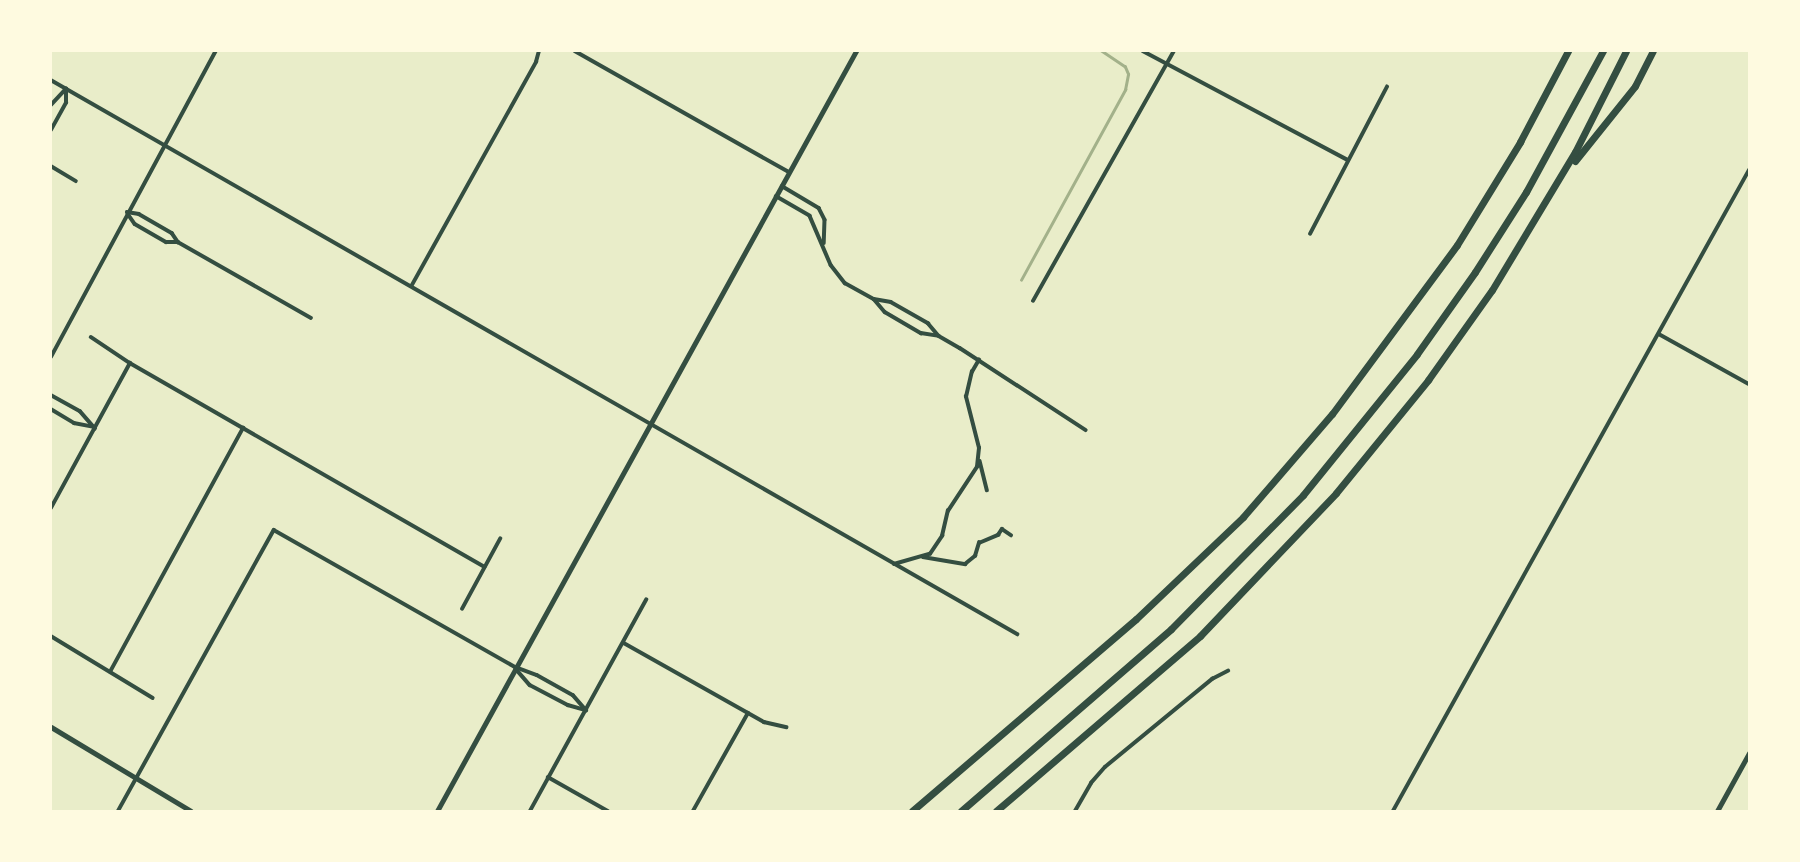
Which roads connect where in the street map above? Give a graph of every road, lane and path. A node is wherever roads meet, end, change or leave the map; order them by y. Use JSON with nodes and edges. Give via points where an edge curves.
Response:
{"nodes":[{"id":1,"x":216,"y":51,"type":"edge"},
{"id":2,"x":539,"y":51,"type":"edge"},
{"id":3,"x":575,"y":51,"type":"edge"},
{"id":4,"x":856,"y":51,"type":"edge"},
{"id":5,"x":1143,"y":51,"type":"edge"},
{"id":6,"x":1174,"y":51,"type":"edge"},
{"id":7,"x":1568,"y":51,"type":"edge"},
{"id":8,"x":1603,"y":51,"type":"edge"},
{"id":9,"x":1626,"y":51,"type":"edge"},
{"id":10,"x":1653,"y":51,"type":"edge"},
{"id":11,"x":1167,"y":64,"type":"junction"},
{"id":12,"x":51,"y":80,"type":"edge"},
{"id":13,"x":1387,"y":87,"type":"dead end"},
{"id":14,"x":66,"y":89,"type":"junction"},
{"id":15,"x":51,"y":104,"type":"edge"},
{"id":16,"x":51,"y":130,"type":"edge"},
{"id":17,"x":165,"y":146,"type":"junction"},
{"id":18,"x":1348,"y":160,"type":"junction"},
{"id":19,"x":51,"y":166,"type":"edge"},
{"id":20,"x":1749,"y":170,"type":"edge"},
{"id":21,"x":788,"y":171,"type":"junction"},
{"id":22,"x":76,"y":181,"type":"dead end"},
{"id":23,"x":1558,"y":182,"type":"junction"},
{"id":24,"x":780,"y":185,"type":"junction"},
{"id":25,"x":775,"y":195,"type":"junction"},
{"id":26,"x":127,"y":212,"type":"junction"},
{"id":27,"x":1310,"y":234,"type":"dead end"},
{"id":28,"x":178,"y":242,"type":"junction"},
{"id":29,"x":824,"y":247,"type":"junction"},
{"id":30,"x":411,"y":286,"type":"junction"},
{"id":31,"x":874,"y":299,"type":"junction"},
{"id":32,"x":1033,"y":301,"type":"dead end"},
{"id":33,"x":311,"y":318,"type":"dead end"},
{"id":34,"x":1659,"y":334,"type":"junction"},
{"id":35,"x":939,"y":336,"type":"junction"},
{"id":36,"x":90,"y":337,"type":"dead end"},
{"id":37,"x":51,"y":357,"type":"edge"},
{"id":38,"x":979,"y":360,"type":"junction"},
{"id":39,"x":130,"y":363,"type":"junction"},
{"id":40,"x":1749,"y":384,"type":"edge"},
{"id":41,"x":51,"y":395,"type":"edge"},
{"id":42,"x":51,"y":409,"type":"edge"},
{"id":43,"x":651,"y":423,"type":"junction"},
{"id":44,"x":95,"y":428,"type":"junction"},
{"id":45,"x":243,"y":428,"type":"junction"},
{"id":46,"x":1086,"y":430,"type":"dead end"},
{"id":47,"x":979,"y":459,"type":"junction"},
{"id":48,"x":987,"y":490,"type":"dead end"},
{"id":49,"x":51,"y":508,"type":"edge"},
{"id":50,"x":1011,"y":535,"type":"dead end"},
{"id":51,"x":500,"y":539,"type":"dead end"},
{"id":52,"x":921,"y":557,"type":"junction"},
{"id":53,"x":894,"y":564,"type":"junction"},
{"id":54,"x":485,"y":567,"type":"junction"},
{"id":55,"x":646,"y":600,"type":"dead end"},
{"id":56,"x":462,"y":609,"type":"dead end"},
{"id":57,"x":1017,"y":634,"type":"dead end"},
{"id":58,"x":51,"y":636,"type":"edge"},
{"id":59,"x":624,"y":643,"type":"junction"},
{"id":60,"x":515,"y":667,"type":"junction"},
{"id":61,"x":1228,"y":671,"type":"dead end"},
{"id":62,"x":110,"y":672,"type":"junction"},
{"id":63,"x":153,"y":698,"type":"dead end"},
{"id":64,"x":586,"y":710,"type":"junction"},
{"id":65,"x":748,"y":713,"type":"junction"},
{"id":66,"x":51,"y":727,"type":"edge"},
{"id":67,"x":786,"y":727,"type":"dead end"},
{"id":68,"x":1749,"y":753,"type":"edge"},
{"id":69,"x":548,"y":777,"type":"junction"},
{"id":70,"x":137,"y":779,"type":"junction"},
{"id":71,"x":118,"y":811,"type":"edge"},
{"id":72,"x":191,"y":811,"type":"edge"},
{"id":73,"x":437,"y":811,"type":"edge"},
{"id":74,"x":530,"y":811,"type":"edge"},
{"id":75,"x":608,"y":811,"type":"edge"},
{"id":76,"x":693,"y":811,"type":"edge"},
{"id":77,"x":912,"y":811,"type":"edge"},
{"id":78,"x":961,"y":811,"type":"edge"},
{"id":79,"x":998,"y":811,"type":"edge"},
{"id":80,"x":1075,"y":811,"type":"edge"},
{"id":81,"x":1393,"y":811,"type":"edge"},
{"id":82,"x":1717,"y":811,"type":"edge"}],
"edges":[{"from":1,"to":17,"type":"street"},
{"from":2,"to":30,"type":"street"},
{"from":3,"to":21,"type":"street"},
{"from":4,"to":21,"type":"street"},
{"from":5,"to":11,"type":"street"},
{"from":6,"to":11,"type":"street"},
{"from":7,"to":77,"type":"highway","via":[[1520,142],[1457,245],[1332,414],[1243,517],[1136,619]]},
{"from":8,"to":78,"type":"highway","via":[[1546,158],[1475,272],[1417,354],[1319,476],[1171,629]]},
{"from":9,"to":23,"type":"highway"},
{"from":10,"to":23,"type":"highway","via":[[1635,86]]},
{"from":11,"to":18,"type":"street"},
{"from":11,"to":32,"type":"street"},
{"from":12,"to":14,"type":"street"},
{"from":13,"to":18,"type":"street"},
{"from":14,"to":15,"type":"street"},
{"from":14,"to":16,"type":"street","via":[[66,103]]},
{"from":14,"to":17,"type":"street"},
{"from":17,"to":26,"type":"street"},
{"from":17,"to":30,"type":"street"},
{"from":18,"to":27,"type":"street"},
{"from":19,"to":22,"type":"street"},
{"from":20,"to":34,"type":"street"},
{"from":21,"to":24,"type":"street"},
{"from":23,"to":79,"type":"highway","via":[[1492,290],[1428,380],[1327,503],[1200,636]]},
{"from":24,"to":25,"type":"street"},
{"from":24,"to":29,"type":"street","via":[[819,208],[825,220]]},
{"from":25,"to":29,"type":"street","via":[[810,216]]},
{"from":25,"to":43,"type":"street"},
{"from":26,"to":28,"type":"street","via":[[172,233]]},
{"from":26,"to":28,"type":"street","via":[[135,224],[166,242]]},
{"from":26,"to":37,"type":"street"},
{"from":28,"to":33,"type":"street"},
{"from":29,"to":31,"type":"street","via":[[841,279]]},
{"from":30,"to":43,"type":"street"},
{"from":31,"to":35,"type":"street","via":[[894,317],[924,334]]},
{"from":31,"to":35,"type":"street","via":[[891,302],[930,325]]},
{"from":34,"to":40,"type":"street"},
{"from":34,"to":81,"type":"street"},
{"from":35,"to":38,"type":"street"},
{"from":36,"to":39,"type":"street"},
{"from":38,"to":46,"type":"street"},
{"from":38,"to":47,"type":"street","via":[[966,397]]},
{"from":39,"to":44,"type":"street"},
{"from":39,"to":45,"type":"street"},
{"from":41,"to":44,"type":"street","via":[[80,411]]},
{"from":42,"to":44,"type":"street","via":[[74,423]]},
{"from":43,"to":53,"type":"street"},
{"from":43,"to":60,"type":"street"},
{"from":44,"to":49,"type":"street"},
{"from":45,"to":54,"type":"street"},
{"from":45,"to":62,"type":"street"},
{"from":47,"to":48,"type":"street"},
{"from":47,"to":52,"type":"street","via":[[948,511],[935,548]]},
{"from":50,"to":52,"type":"street","via":[[1002,529],[998,536],[979,543],[975,556],[965,564]]},
{"from":51,"to":54,"type":"street"},
{"from":52,"to":53,"type":"street"},
{"from":53,"to":57,"type":"street"},
{"from":54,"to":56,"type":"street"},
{"from":55,"to":59,"type":"street"},
{"from":58,"to":62,"type":"street"},
{"from":59,"to":64,"type":"street"},
{"from":59,"to":65,"type":"street"},
{"from":60,"to":64,"type":"street","via":[[573,695]]},
{"from":60,"to":64,"type":"street","via":[[530,685]]},
{"from":60,"to":70,"type":"street","via":[[274,530]]},
{"from":60,"to":73,"type":"street"},
{"from":61,"to":80,"type":"street","via":[[1212,679],[1105,767]]},
{"from":62,"to":63,"type":"street"},
{"from":64,"to":69,"type":"street"},
{"from":65,"to":67,"type":"street","via":[[772,726]]},
{"from":65,"to":76,"type":"street"},
{"from":66,"to":70,"type":"street"},
{"from":68,"to":82,"type":"street"},
{"from":69,"to":74,"type":"street"},
{"from":69,"to":75,"type":"street"},
{"from":70,"to":71,"type":"street"},
{"from":70,"to":72,"type":"street"}]}
